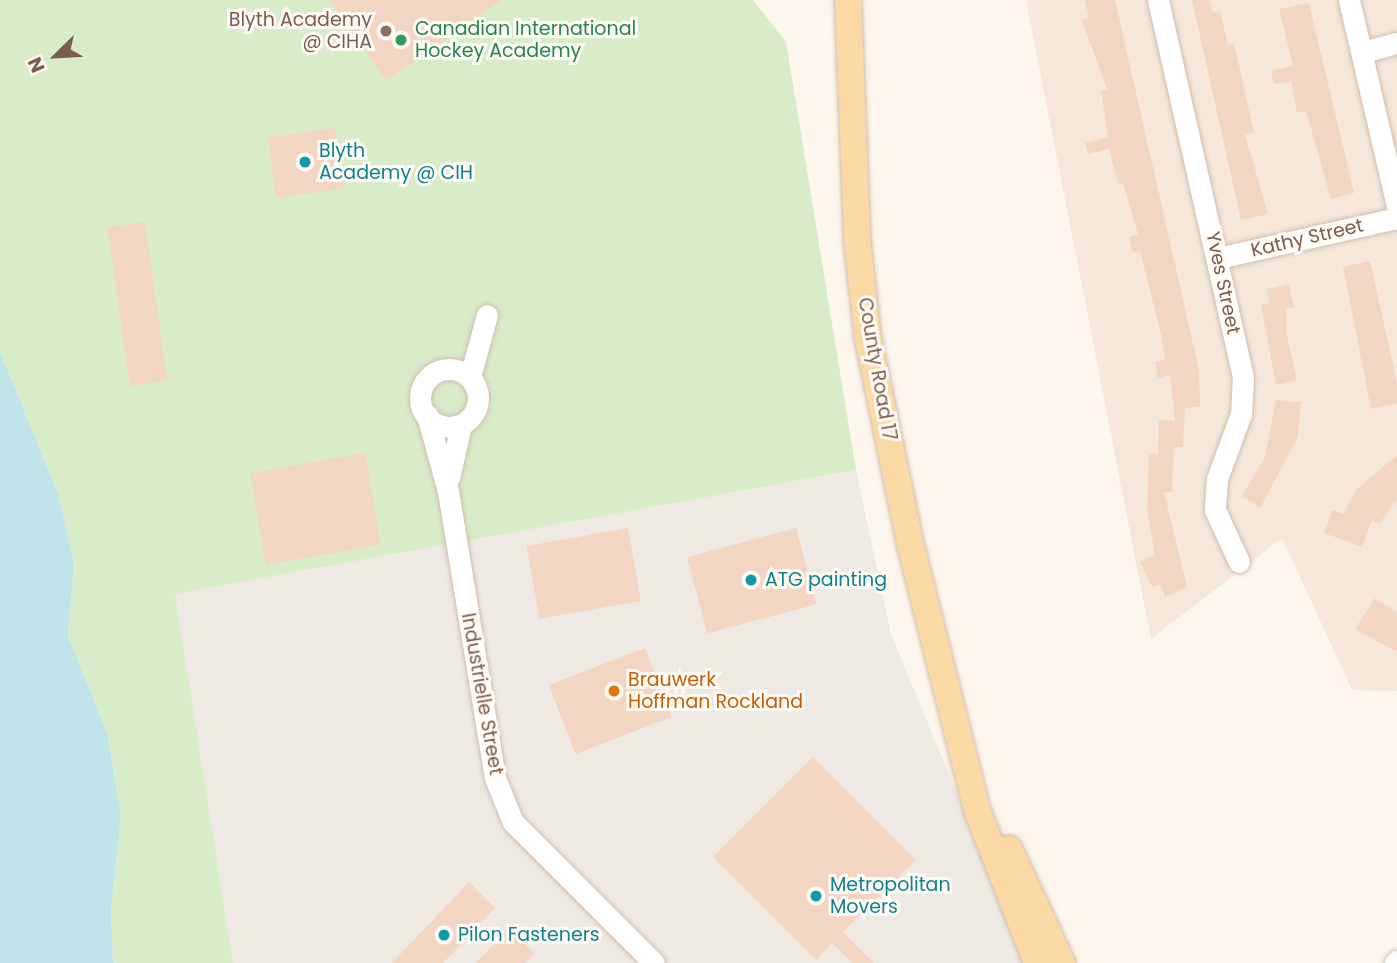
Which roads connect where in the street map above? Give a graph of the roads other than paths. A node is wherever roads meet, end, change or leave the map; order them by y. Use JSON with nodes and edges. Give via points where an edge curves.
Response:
{"nodes":[{"id":1,"x":848,"y":0,"type":"edge"},
{"id":2,"x":1158,"y":0,"type":"edge"},
{"id":3,"x":1349,"y":0,"type":"edge"},
{"id":4,"x":1397,"y":43,"type":"edge"},
{"id":5,"x":1363,"y":52,"type":"junction"},
{"id":6,"x":1397,"y":206,"type":"edge"},
{"id":7,"x":1397,"y":218,"type":"edge"},
{"id":8,"x":1217,"y":258,"type":"junction"},
{"id":9,"x":443,"y":369,"type":"junction"},
{"id":10,"x":470,"y":377,"type":"junction"},
{"id":11,"x":427,"y":415,"type":"junction"},
{"id":12,"x":461,"y":425,"type":"junction"},
{"id":13,"x":448,"y":491,"type":"junction"},
{"id":14,"x":1238,"y":562,"type":"dead end"},
{"id":15,"x":960,"y":731,"type":"junction"},
{"id":16,"x":654,"y":963,"type":"edge"},
{"id":17,"x":1037,"y":963,"type":"edge"},
{"id":18,"x":1062,"y":963,"type":"edge"}],
"edges":[{"from":1,"to":15,"type":"main road","name":"County Road 17","via":[[857,239],[869,338],[911,547]]},
{"from":2,"to":8,"type":"street","name":"Yves Street"},
{"from":3,"to":5,"type":"street"},
{"from":4,"to":5,"type":"street"},
{"from":5,"to":6,"type":"street"},
{"from":7,"to":8,"type":"street","name":"Kathy Street"},
{"from":8,"to":14,"type":"street","name":"Yves Street","via":[[1243,377],[1241,414],[1217,479],[1215,510]]},
{"from":9,"to":10,"type":"street"},
{"from":9,"to":10,"type":"street","name":"Industrielle Street","via":[[485,321]]},
{"from":9,"to":11,"type":"street","name":"Industrielle Street","via":[[422,388]]},
{"from":10,"to":12,"type":"street","name":"Industrielle Street","via":[[478,403]]},
{"from":11,"to":12,"type":"street","via":[[442,425]]},
{"from":11,"to":13,"type":"street","name":"Industrielle Street"},
{"from":12,"to":13,"type":"street","name":"Industrielle Street"},
{"from":13,"to":16,"type":"street","name":"Industrielle Street","via":[[495,778],[513,822]]},
{"from":15,"to":17,"type":"main road","name":"County Road 17","via":[[978,810]]},
{"from":15,"to":18,"type":"main road","name":"County Road 17"}]}
